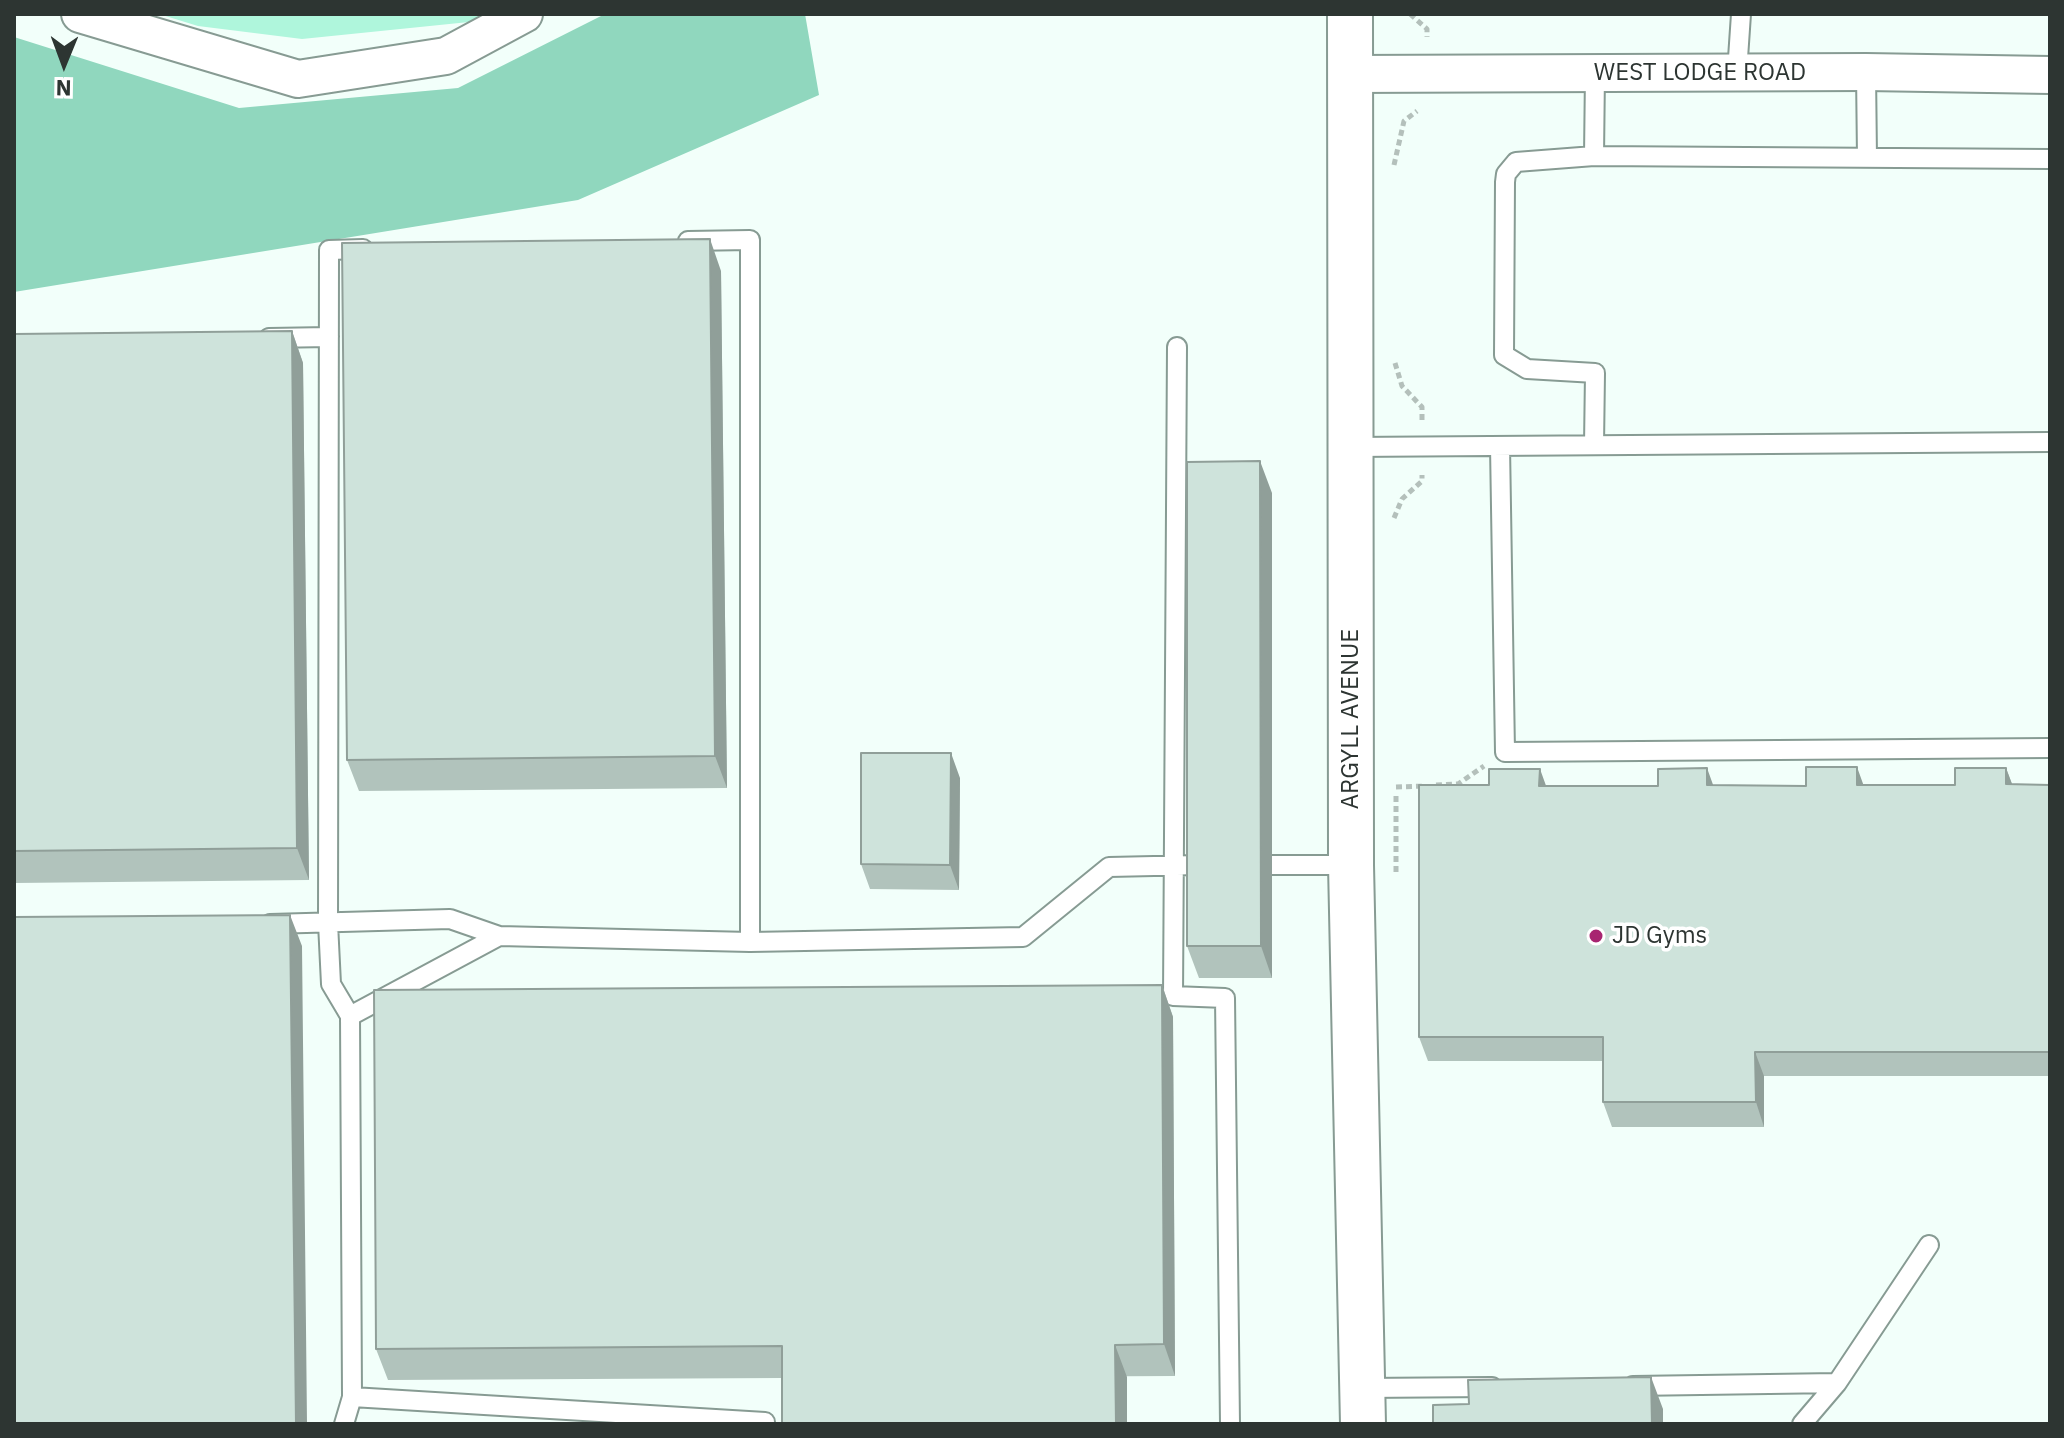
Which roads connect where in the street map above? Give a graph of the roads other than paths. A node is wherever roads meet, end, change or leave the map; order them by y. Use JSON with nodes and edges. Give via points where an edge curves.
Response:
{"nodes":[{"id":1,"x":80,"y":14,"type":"edge"},
{"id":2,"x":524,"y":14,"type":"edge"},
{"id":3,"x":1350,"y":14,"type":"edge"},
{"id":4,"x":1741,"y":14,"type":"edge"},
{"id":5,"x":1866,"y":72,"type":"junction"},
{"id":6,"x":1595,"y":73,"type":"junction"},
{"id":7,"x":1737,"y":73,"type":"junction"},
{"id":8,"x":1350,"y":74,"type":"junction"},
{"id":9,"x":2050,"y":75,"type":"edge"},
{"id":10,"x":1594,"y":156,"type":"junction"},
{"id":11,"x":1867,"y":158,"type":"junction"},
{"id":12,"x":2050,"y":159,"type":"edge"},
{"id":13,"x":672,"y":242,"type":"edge"},
{"id":14,"x":376,"y":249,"type":"edge"},
{"id":15,"x":329,"y":337,"type":"junction"},
{"id":16,"x":250,"y":338,"type":"edge"},
{"id":17,"x":1177,"y":347,"type":"dead end"},
{"id":18,"x":2050,"y":442,"type":"edge"},
{"id":19,"x":1594,"y":445,"type":"junction"},
{"id":20,"x":1500,"y":446,"type":"junction"},
{"id":21,"x":1351,"y":447,"type":"junction"},
{"id":22,"x":2050,"y":748,"type":"edge"},
{"id":23,"x":1199,"y":865,"type":"edge"},
{"id":24,"x":1272,"y":865,"type":"dead end"},
{"id":25,"x":1351,"y":865,"type":"junction"},
{"id":26,"x":1173,"y":867,"type":"junction"},
{"id":27,"x":328,"y":923,"type":"junction"},
{"id":28,"x":250,"y":924,"type":"edge"},
{"id":29,"x":499,"y":936,"type":"junction"},
{"id":30,"x":750,"y":942,"type":"junction"},
{"id":31,"x":350,"y":1016,"type":"junction"},
{"id":32,"x":1929,"y":1245,"type":"dead end"},
{"id":33,"x":1837,"y":1383,"type":"junction"},
{"id":34,"x":1616,"y":1386,"type":"edge"},
{"id":35,"x":1506,"y":1387,"type":"edge"},
{"id":36,"x":352,"y":1397,"type":"junction"},
{"id":37,"x":1363,"y":1406,"type":"edge"},
{"id":38,"x":344,"y":1424,"type":"edge"},
{"id":39,"x":765,"y":1424,"type":"edge"},
{"id":40,"x":1230,"y":1424,"type":"edge"},
{"id":41,"x":1802,"y":1424,"type":"edge"}],
"edges":[{"from":1,"to":2,"type":"street","via":[[298,79],[446,56]]},
{"from":3,"to":8,"type":"street","name":"ARGYLL AVENUE"},
{"from":4,"to":7,"type":"lane"},
{"from":5,"to":7,"type":"street","name":"WEST LODGE ROAD"},
{"from":5,"to":9,"type":"street","name":"WEST LODGE ROAD"},
{"from":5,"to":11,"type":"lane"},
{"from":6,"to":7,"type":"street","name":"WEST LODGE ROAD"},
{"from":6,"to":8,"type":"street","name":"WEST LODGE ROAD"},
{"from":6,"to":10,"type":"lane"},
{"from":8,"to":21,"type":"street","name":"ARGYLL AVENUE"},
{"from":10,"to":11,"type":"lane"},
{"from":10,"to":19,"type":"lane","via":[[1524,160],[1506,174],[1504,355],[1527,369],[1595,373]]},
{"from":11,"to":12,"type":"lane"},
{"from":13,"to":30,"type":"lane","via":[[750,240]]},
{"from":14,"to":15,"type":"lane","via":[[329,250]]},
{"from":15,"to":16,"type":"lane"},
{"from":15,"to":27,"type":"lane"},
{"from":17,"to":26,"type":"lane"},
{"from":18,"to":19,"type":"lane"},
{"from":19,"to":20,"type":"lane"},
{"from":20,"to":21,"type":"lane"},
{"from":20,"to":22,"type":"lane","via":[[1505,752]]},
{"from":21,"to":25,"type":"street","name":"ARGYLL AVENUE"},
{"from":23,"to":26,"type":"lane"},
{"from":24,"to":25,"type":"lane"},
{"from":25,"to":37,"type":"street","name":"ARGYLL AVENUE"},
{"from":26,"to":30,"type":"lane","via":[[1109,867],[1023,937]]},
{"from":26,"to":40,"type":"lane","via":[[1173,996],[1225,998]]},
{"from":27,"to":28,"type":"lane"},
{"from":27,"to":29,"type":"lane","via":[[450,919]]},
{"from":27,"to":31,"type":"lane","via":[[331,984]]},
{"from":29,"to":30,"type":"lane"},
{"from":29,"to":31,"type":"lane"},
{"from":31,"to":36,"type":"lane"},
{"from":32,"to":33,"type":"lane"},
{"from":33,"to":34,"type":"lane"},
{"from":33,"to":41,"type":"lane"},
{"from":35,"to":37,"type":"lane"},
{"from":36,"to":38,"type":"lane"},
{"from":36,"to":39,"type":"lane"}]}
